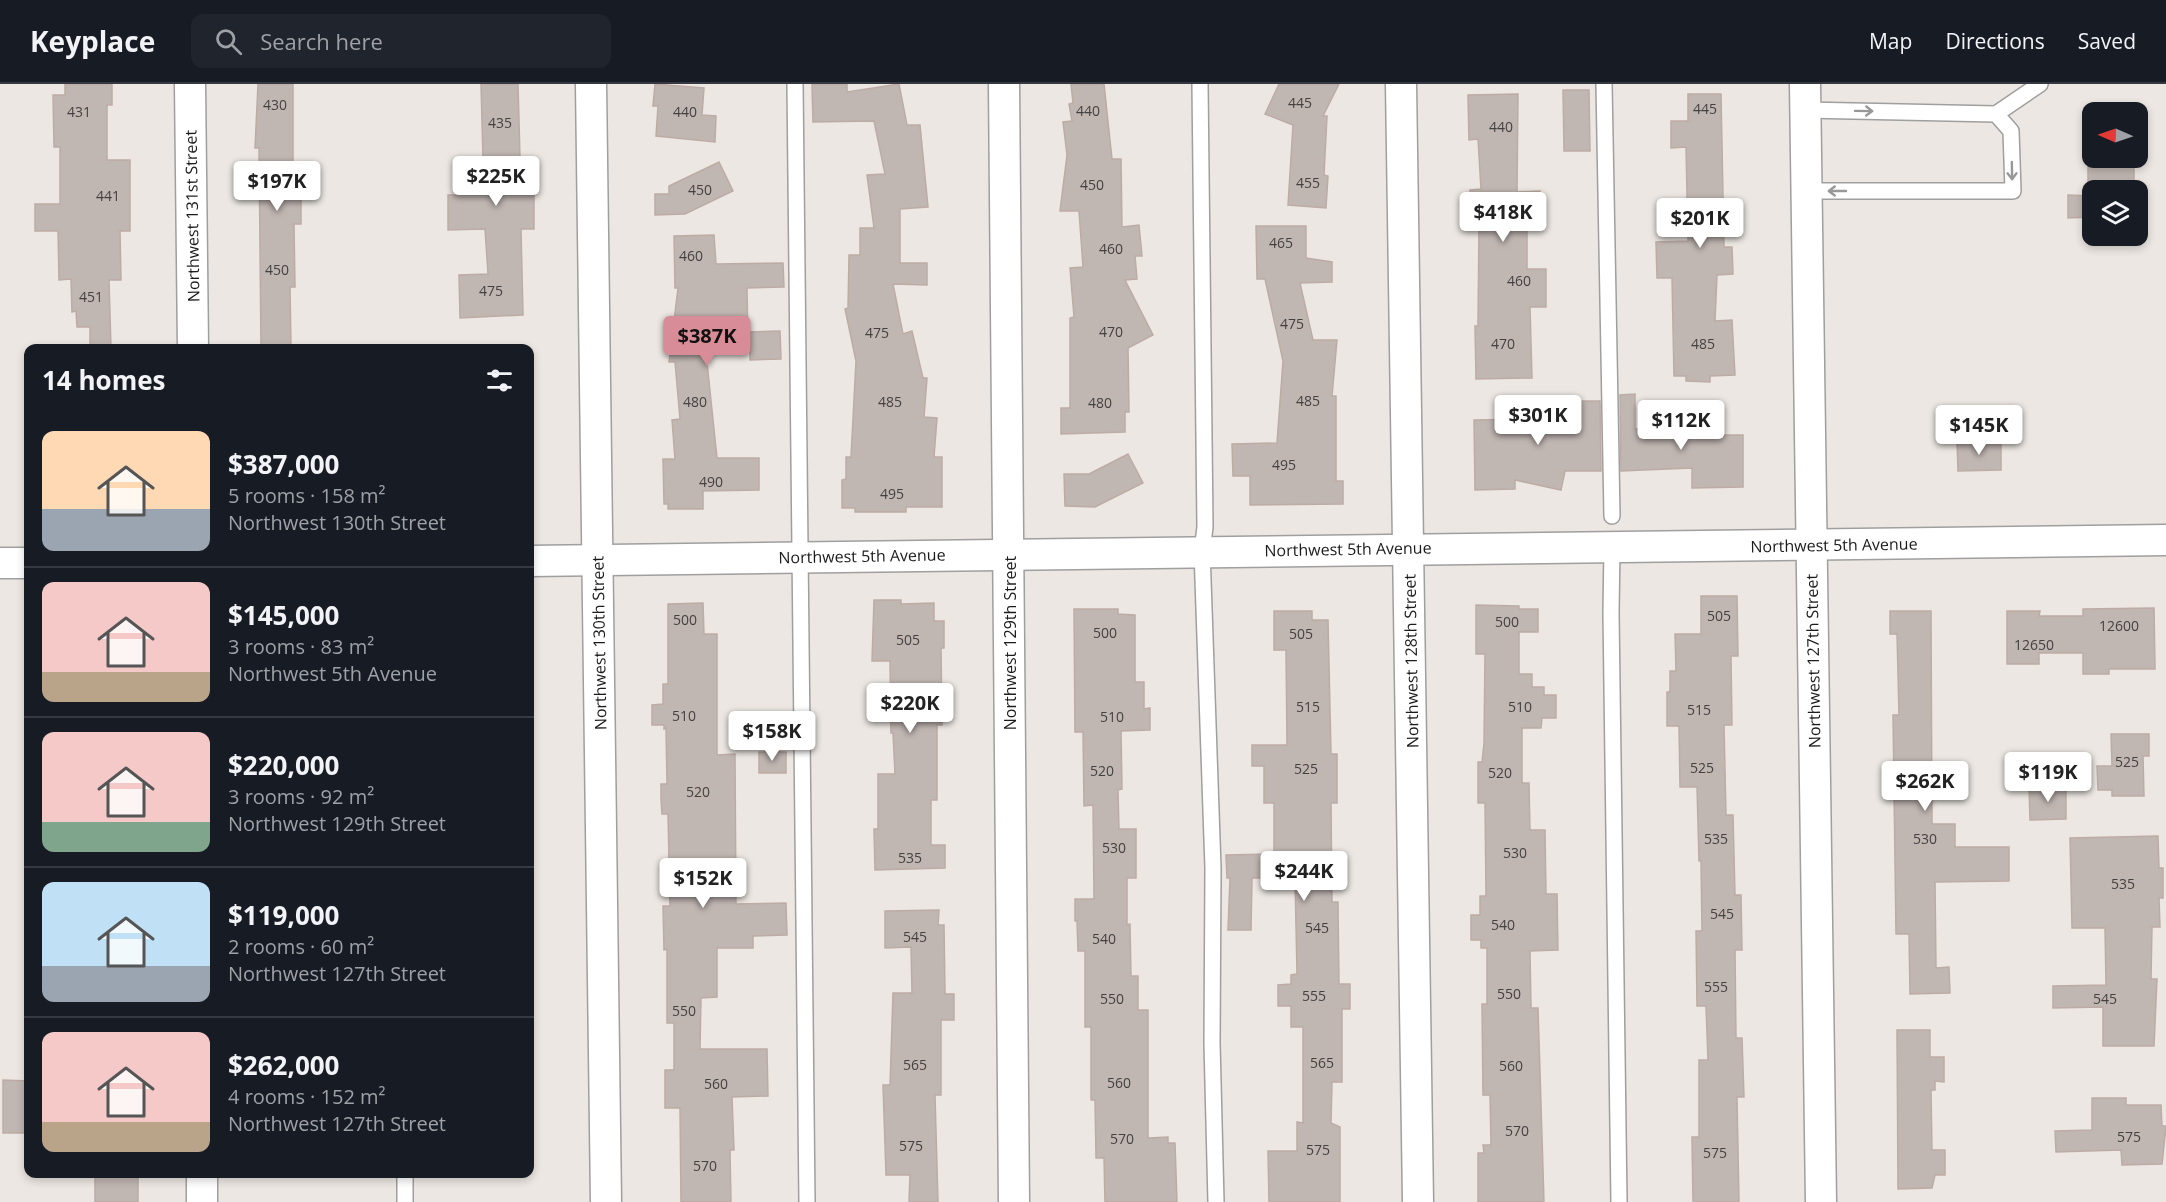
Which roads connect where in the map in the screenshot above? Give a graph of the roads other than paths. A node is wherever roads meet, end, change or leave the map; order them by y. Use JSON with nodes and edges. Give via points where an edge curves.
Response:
{"nodes":[{"id":1,"x":190,"y":84,"type":"edge"},
{"id":2,"x":591,"y":84,"type":"edge"},
{"id":3,"x":795,"y":84,"type":"edge"},
{"id":4,"x":1004,"y":84,"type":"edge"},
{"id":5,"x":1200,"y":84,"type":"edge"},
{"id":6,"x":1401,"y":84,"type":"edge"},
{"id":7,"x":1604,"y":84,"type":"edge"},
{"id":8,"x":2040,"y":84,"type":"edge"},
{"id":9,"x":1805,"y":97,"type":"edge"},
{"id":10,"x":1996,"y":114,"type":"junction"},
{"id":11,"x":1806,"y":191,"type":"junction"},
{"id":12,"x":193,"y":344,"type":"edge"},
{"id":13,"x":1612,"y":516,"type":"dead end"},
{"id":14,"x":2166,"y":540,"type":"edge"},
{"id":15,"x":1811,"y":545,"type":"junction"},
{"id":16,"x":1612,"y":546,"type":"junction"},
{"id":17,"x":1409,"y":548,"type":"junction"},
{"id":18,"x":1202,"y":551,"type":"junction"},
{"id":19,"x":1009,"y":554,"type":"junction"},
{"id":20,"x":802,"y":557,"type":"junction"},
{"id":21,"x":534,"y":561,"type":"edge"},
{"id":22,"x":598,"y":561,"type":"junction"},
{"id":23,"x":24,"y":562,"type":"edge"},
{"id":24,"x":0,"y":563,"type":"edge"},
{"id":25,"x":202,"y":1178,"type":"edge"},
{"id":26,"x":405,"y":1178,"type":"edge"},
{"id":27,"x":202,"y":1202,"type":"edge"},
{"id":28,"x":405,"y":1202,"type":"edge"},
{"id":29,"x":606,"y":1202,"type":"edge"},
{"id":30,"x":807,"y":1202,"type":"edge"},
{"id":31,"x":1014,"y":1202,"type":"edge"},
{"id":32,"x":1216,"y":1202,"type":"edge"},
{"id":33,"x":1418,"y":1202,"type":"edge"},
{"id":34,"x":1620,"y":1202,"type":"edge"},
{"id":35,"x":1821,"y":1202,"type":"edge"}],
"edges":[{"from":1,"to":12,"type":"street","name":"Northwest 131st Street"},
{"from":2,"to":22,"type":"street","name":"Northwest 130th Street"},
{"from":3,"to":20,"type":"lane"},
{"from":4,"to":19,"type":"street","name":"Northwest 129th Street"},
{"from":5,"to":18,"type":"lane","via":[[1204,293]]},
{"from":6,"to":17,"type":"street","name":"Northwest 128th Street"},
{"from":7,"to":13,"type":"lane"},
{"from":8,"to":10,"type":"lane"},
{"from":9,"to":10,"type":"lane","one_way":true},
{"from":9,"to":11,"type":"street","name":"Northwest 127th Street"},
{"from":10,"to":11,"type":"lane","one_way":true,"via":[[2011,131],[2013,190]]},
{"from":11,"to":15,"type":"street","name":"Northwest 127th Street"},
{"from":14,"to":15,"type":"street","name":"Northwest 5th Avenue"},
{"from":15,"to":16,"type":"street","name":"Northwest 5th Avenue"},
{"from":15,"to":35,"type":"street","name":"Northwest 127th Street"},
{"from":16,"to":17,"type":"street","name":"Northwest 5th Avenue"},
{"from":16,"to":34,"type":"lane"},
{"from":17,"to":18,"type":"street","name":"Northwest 5th Avenue"},
{"from":17,"to":33,"type":"street","name":"Northwest 128th Street"},
{"from":18,"to":19,"type":"street","name":"Northwest 5th Avenue"},
{"from":18,"to":32,"type":"lane","via":[[1213,868]]},
{"from":19,"to":20,"type":"street","name":"Northwest 5th Avenue"},
{"from":19,"to":31,"type":"street","name":"Northwest 129th Street"},
{"from":20,"to":22,"type":"street","name":"Northwest 5th Avenue"},
{"from":20,"to":30,"type":"lane"},
{"from":21,"to":22,"type":"street","name":"Northwest 5th Avenue"},
{"from":22,"to":29,"type":"street","name":"Northwest 130th Street"},
{"from":23,"to":24,"type":"street"},
{"from":25,"to":27,"type":"street"},
{"from":26,"to":28,"type":"lane"}]}
